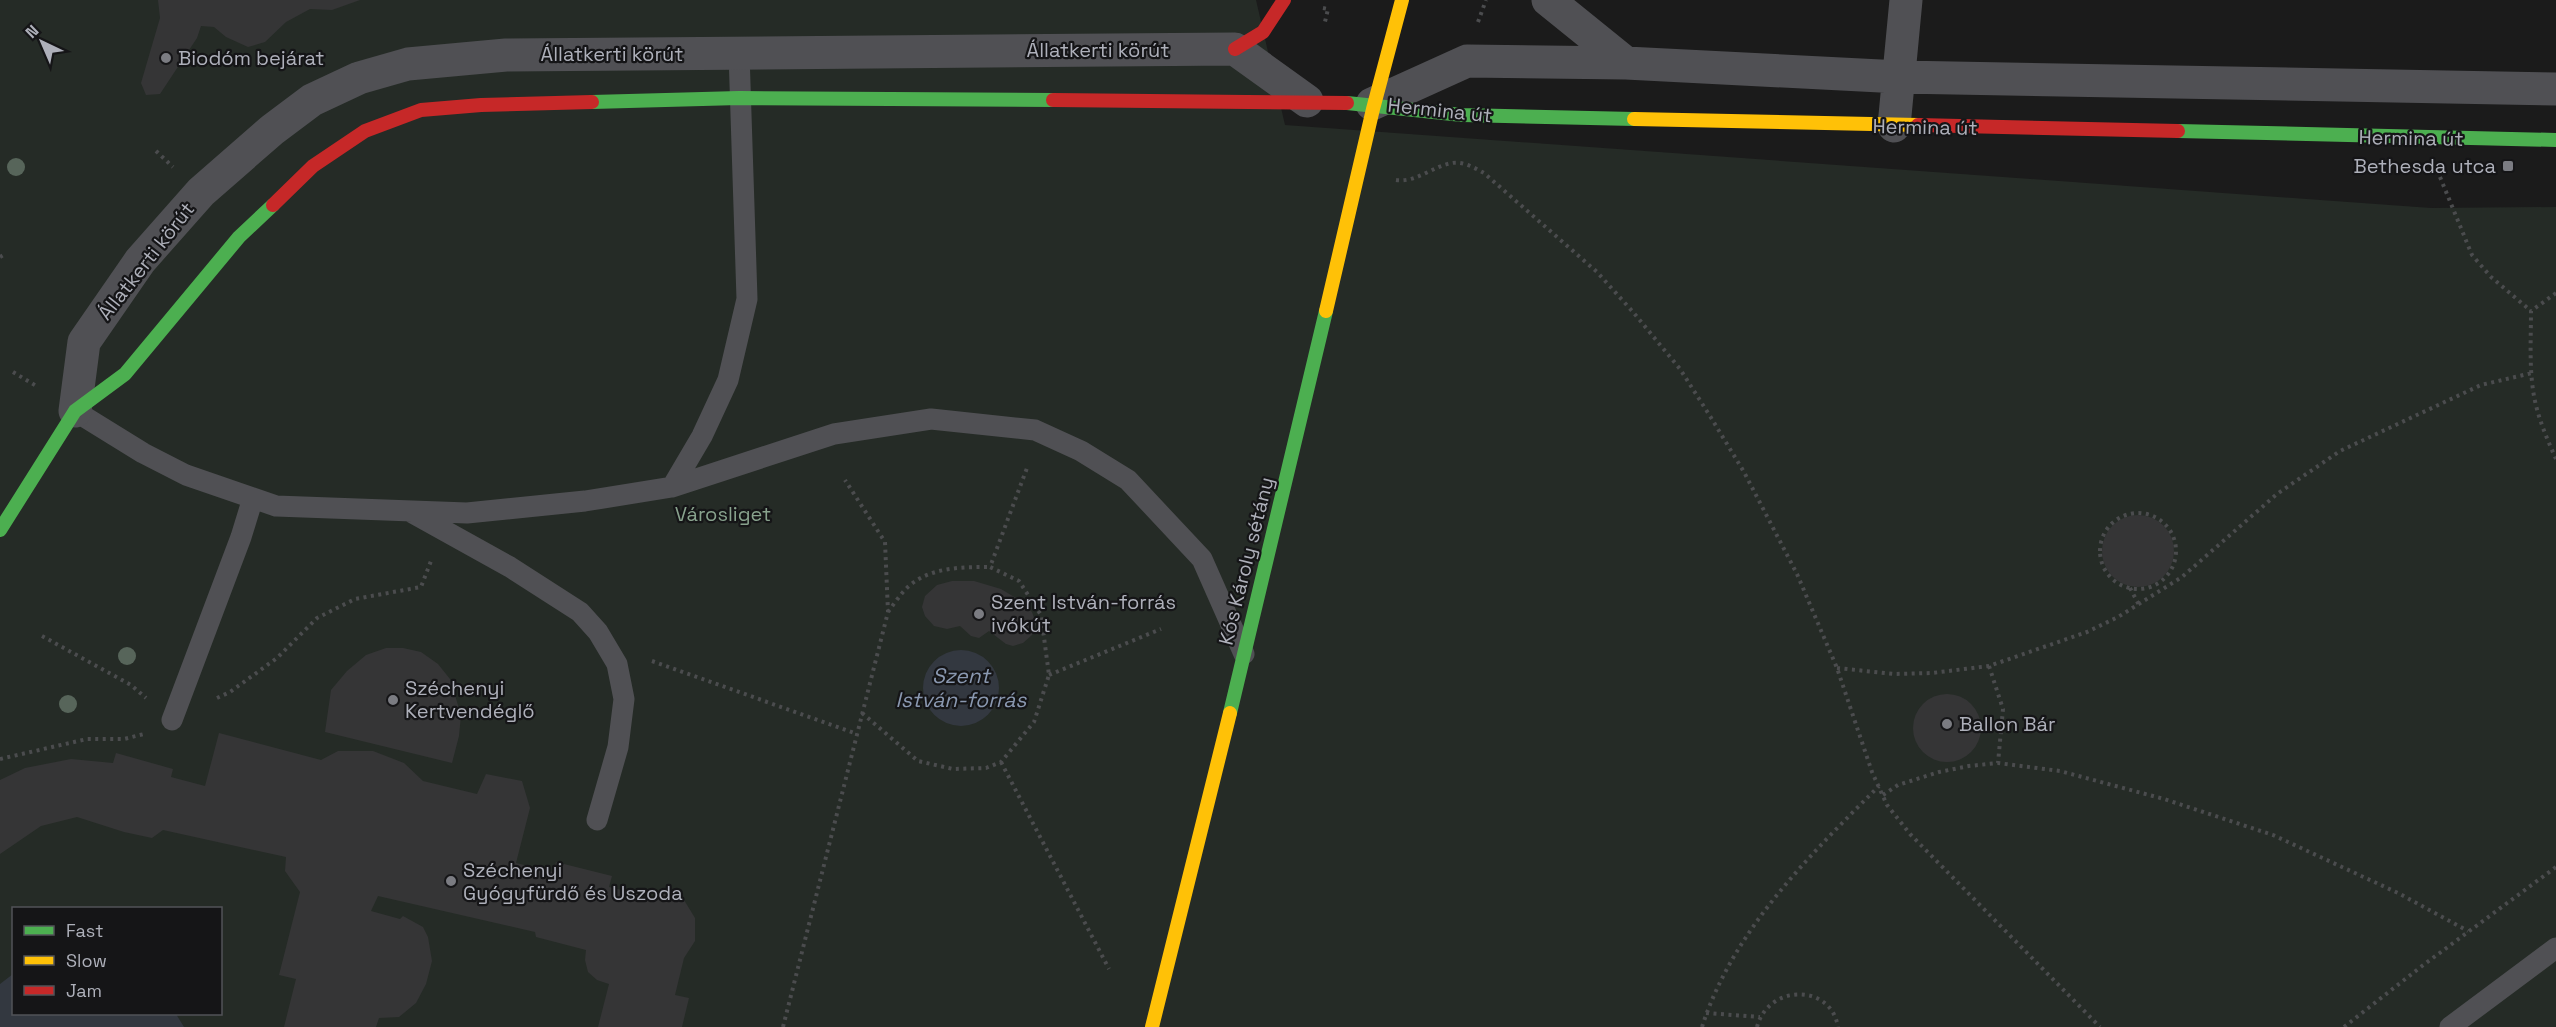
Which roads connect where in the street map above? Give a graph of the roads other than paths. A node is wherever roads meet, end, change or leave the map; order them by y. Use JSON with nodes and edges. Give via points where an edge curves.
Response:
{"nodes":[{"id":1,"x":1284,"y":0,"type":"edge"},
{"id":2,"x":1402,"y":0,"type":"edge"},
{"id":3,"x":1906,"y":0,"type":"edge"},
{"id":4,"x":1551,"y":1,"type":"edge"},
{"id":5,"x":1235,"y":49,"type":"junction"},
{"id":6,"x":739,"y":53,"type":"junction"},
{"id":7,"x":1626,"y":63,"type":"junction"},
{"id":8,"x":1899,"y":77,"type":"junction"},
{"id":9,"x":2556,"y":88,"type":"edge"},
{"id":10,"x":739,"y":98,"type":"junction"},
{"id":11,"x":1307,"y":101,"type":"junction"},
{"id":12,"x":1372,"y":104,"type":"junction"},
{"id":13,"x":1894,"y":126,"type":"junction"},
{"id":14,"x":2556,"y":140,"type":"edge"},
{"id":15,"x":75,"y":411,"type":"junction"},
{"id":16,"x":672,"y":487,"type":"junction"},
{"id":17,"x":253,"y":498,"type":"junction"},
{"id":18,"x":408,"y":510,"type":"junction"},
{"id":19,"x":0,"y":531,"type":"edge"},
{"id":20,"x":1244,"y":654,"type":"junction"},
{"id":21,"x":172,"y":720,"type":"road end"},
{"id":22,"x":597,"y":820,"type":"dead end"},
{"id":23,"x":2556,"y":948,"type":"edge"},
{"id":24,"x":1152,"y":1027,"type":"edge"},
{"id":25,"x":2450,"y":1027,"type":"edge"}],
"edges":[{"from":1,"to":5,"type":"street","via":[[1263,32]]},
{"from":2,"to":12,"type":"street","name":"Kós Károly sétány"},
{"from":3,"to":8,"type":"street"},
{"from":4,"to":7,"type":"street"},
{"from":5,"to":6,"type":"street","name":"Állatkerti körút"},
{"from":5,"to":11,"type":"street"},
{"from":6,"to":10,"type":"lane"},
{"from":6,"to":15,"type":"street","name":"Állatkerti körút","via":[[448,59],[408,64],[359,78],[312,100],[201,192],[140,261],[84,342]]},
{"from":7,"to":8,"type":"street","name":"Hermina út"},
{"from":7,"to":12,"type":"street","name":"Hermina út","via":[[1467,61]]},
{"from":8,"to":9,"type":"street","name":"Hermina út"},
{"from":8,"to":13,"type":"street"},
{"from":10,"to":11,"type":"street","name":"Állatkerti körút"},
{"from":10,"to":15,"type":"street","name":"Állatkerti körút","via":[[421,110],[365,131],[313,166],[239,237],[125,374]]},
{"from":10,"to":16,"type":"lane","via":[[747,299],[728,380]]},
{"from":11,"to":12,"type":"street","name":"Állatkerti körút"},
{"from":12,"to":13,"type":"street","name":"Hermina út","via":[[1462,116]]},
{"from":12,"to":20,"type":"street","name":"Kós Károly sétány"},
{"from":13,"to":14,"type":"street","name":"Hermina út"},
{"from":15,"to":17,"type":"lane","via":[[186,475]]},
{"from":15,"to":19,"type":"street","name":"Állatkerti körút"},
{"from":16,"to":18,"type":"lane","via":[[467,513]]},
{"from":16,"to":20,"type":"lane","via":[[834,434],[932,419],[1035,430],[1081,451],[1128,480],[1202,559]]},
{"from":17,"to":18,"type":"lane","via":[[276,506]]},
{"from":17,"to":21,"type":"lane"},
{"from":18,"to":22,"type":"lane","via":[[510,567],[580,612],[603,640],[617,664],[624,699],[618,747]]},
{"from":20,"to":24,"type":"street","name":"Kós Károly sétány"},
{"from":23,"to":25,"type":"lane"}]}
